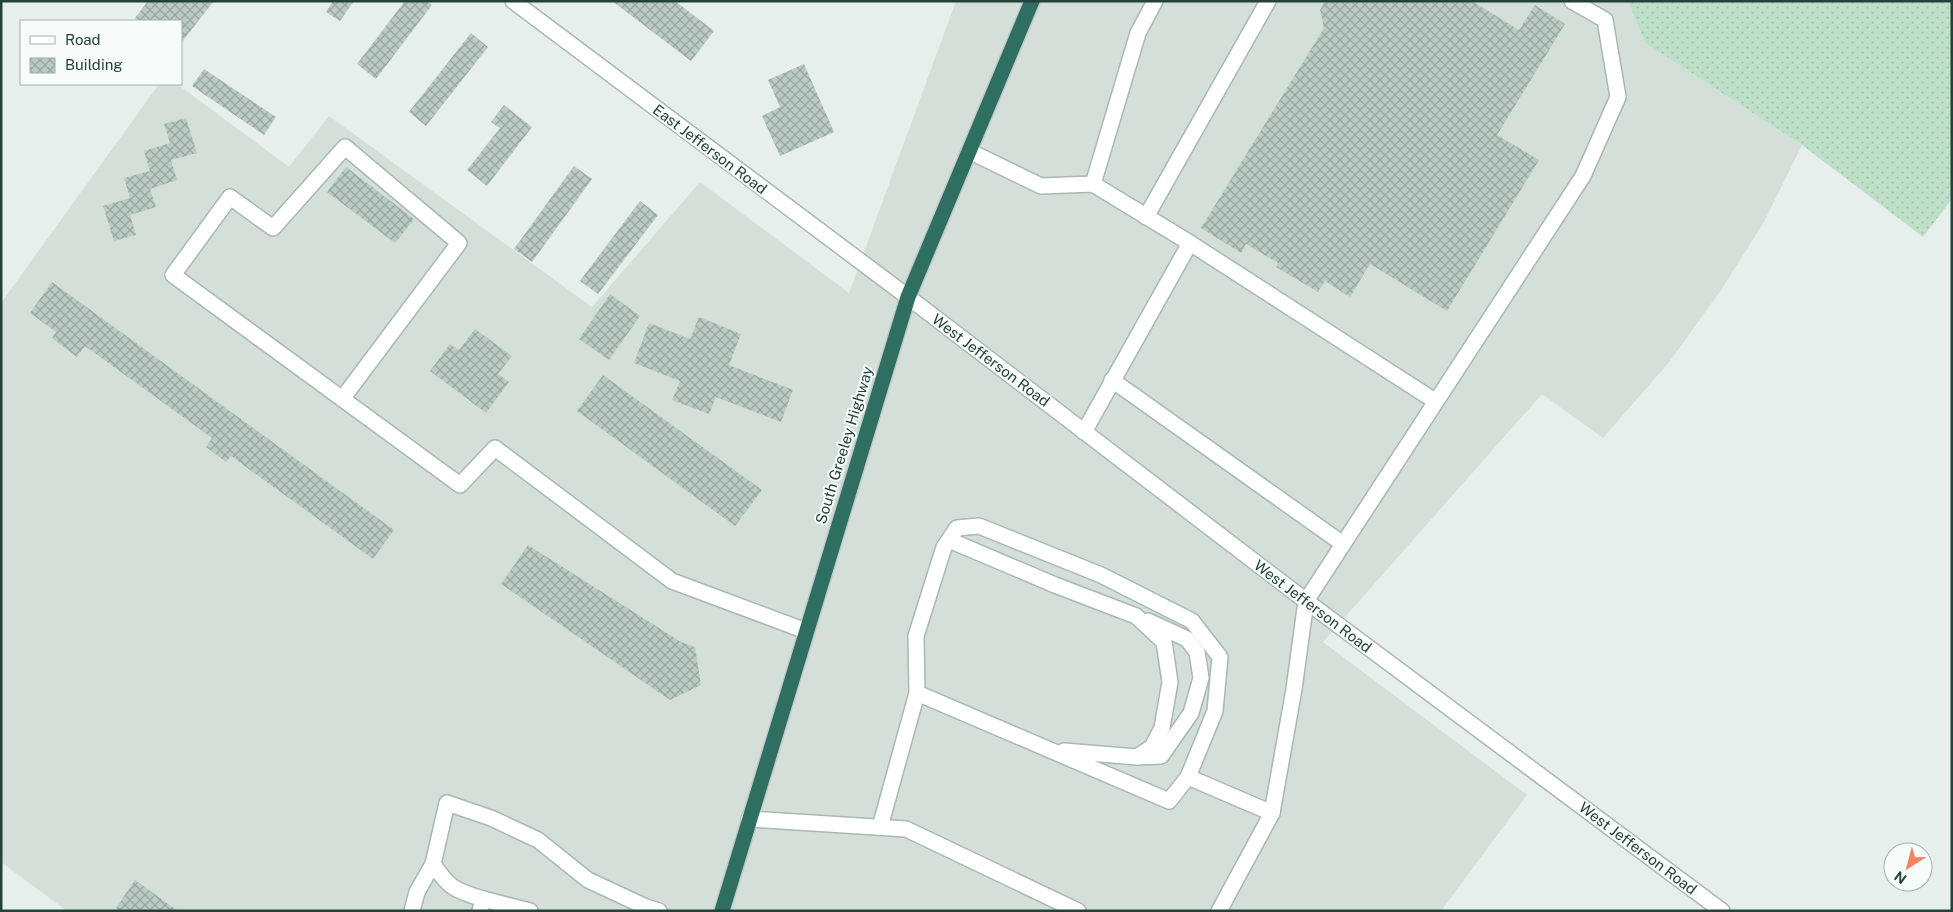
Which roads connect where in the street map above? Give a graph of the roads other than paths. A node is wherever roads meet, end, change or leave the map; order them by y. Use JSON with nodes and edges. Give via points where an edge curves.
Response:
{"nodes":[{"id":1,"x":513,"y":1,"type":"edge"},
{"id":2,"x":1032,"y":1,"type":"edge"},
{"id":3,"x":1155,"y":1,"type":"edge"},
{"id":4,"x":1268,"y":1,"type":"edge"},
{"id":5,"x":1572,"y":1,"type":"edge"},
{"id":6,"x":969,"y":151,"type":"junction"},
{"id":7,"x":1092,"y":184,"type":"junction"},
{"id":8,"x":1146,"y":217,"type":"junction"},
{"id":9,"x":1190,"y":243,"type":"junction"},
{"id":10,"x":908,"y":297,"type":"junction"},
{"id":11,"x":1112,"y":380,"type":"junction"},
{"id":12,"x":342,"y":399,"type":"junction"},
{"id":13,"x":1435,"y":401,"type":"junction"},
{"id":14,"x":1084,"y":432,"type":"junction"},
{"id":15,"x":949,"y":540,"type":"junction"},
{"id":16,"x":1343,"y":544,"type":"junction"},
{"id":17,"x":1306,"y":601,"type":"junction"},
{"id":18,"x":1136,"y":616,"type":"junction"},
{"id":19,"x":806,"y":631,"type":"junction"},
{"id":20,"x":917,"y":693,"type":"junction"},
{"id":21,"x":1050,"y":750,"type":"junction"},
{"id":22,"x":1138,"y":758,"type":"junction"},
{"id":23,"x":1188,"y":777,"type":"junction"},
{"id":24,"x":1272,"y":813,"type":"junction"},
{"id":25,"x":749,"y":819,"type":"junction"},
{"id":26,"x":880,"y":827,"type":"junction"},
{"id":27,"x":433,"y":864,"type":"junction"},
{"id":28,"x":482,"y":905,"type":"edge"},
{"id":29,"x":412,"y":911,"type":"edge"},
{"id":30,"x":530,"y":911,"type":"edge"},
{"id":31,"x":659,"y":911,"type":"edge"},
{"id":32,"x":722,"y":911,"type":"edge"},
{"id":33,"x":1078,"y":911,"type":"edge"},
{"id":34,"x":1219,"y":911,"type":"edge"},
{"id":35,"x":1722,"y":911,"type":"edge"}],
"edges":[{"from":1,"to":10,"type":"street","name":"East Jefferson Road"},
{"from":2,"to":6,"type":"highway","name":"South Greeley Highway"},
{"from":3,"to":7,"type":"street","via":[[1138,33]]},
{"from":4,"to":8,"type":"street"},
{"from":5,"to":13,"type":"street","via":[[1604,20],[1618,97],[1582,176]]},
{"from":6,"to":7,"type":"street","via":[[1040,186]]},
{"from":6,"to":10,"type":"highway","name":"South Greeley Highway"},
{"from":7,"to":8,"type":"street"},
{"from":8,"to":9,"type":"street"},
{"from":9,"to":11,"type":"street"},
{"from":9,"to":13,"type":"street"},
{"from":10,"to":14,"type":"street","name":"West Jefferson Road"},
{"from":10,"to":19,"type":"highway","name":"South Greeley Highway"},
{"from":11,"to":14,"type":"street"},
{"from":11,"to":16,"type":"street"},
{"from":12,"to":12,"type":"street","via":[[173,275],[230,197],[273,228],[345,146],[459,243]]},
{"from":12,"to":19,"type":"street","via":[[460,485],[496,448],[672,581]]},
{"from":13,"to":16,"type":"street"},
{"from":14,"to":17,"type":"street","name":"West Jefferson Road"},
{"from":15,"to":18,"type":"street"},
{"from":15,"to":20,"type":"street","via":[[916,636]]},
{"from":15,"to":23,"type":"street","via":[[957,528],[979,526],[1101,575],[1192,621],[1220,657],[1215,710]]},
{"from":16,"to":17,"type":"street"},
{"from":17,"to":24,"type":"street"},
{"from":17,"to":35,"type":"street","name":"West Jefferson Road"},
{"from":18,"to":22,"type":"street","via":[[1164,642],[1170,682],[1162,728],[1152,747]]},
{"from":18,"to":22,"type":"street","via":[[1186,639],[1197,652],[1201,678],[1191,713],[1161,756]]},
{"from":19,"to":25,"type":"highway","name":"South Greeley Highway"},
{"from":20,"to":21,"type":"street"},
{"from":20,"to":26,"type":"street"},
{"from":21,"to":22,"type":"street"},
{"from":21,"to":23,"type":"street","via":[[1169,802]]},
{"from":23,"to":24,"type":"street"},
{"from":24,"to":34,"type":"street"},
{"from":25,"to":26,"type":"street"},
{"from":25,"to":32,"type":"highway","name":"South Greeley Highway"},
{"from":26,"to":33,"type":"street","via":[[906,829]]},
{"from":27,"to":28,"type":"street","via":[[445,882]]},
{"from":27,"to":29,"type":"street","via":[[417,892]]},
{"from":27,"to":31,"type":"street","via":[[447,803],[491,818],[538,840],[588,880]]},
{"from":28,"to":30,"type":"street"}]}
